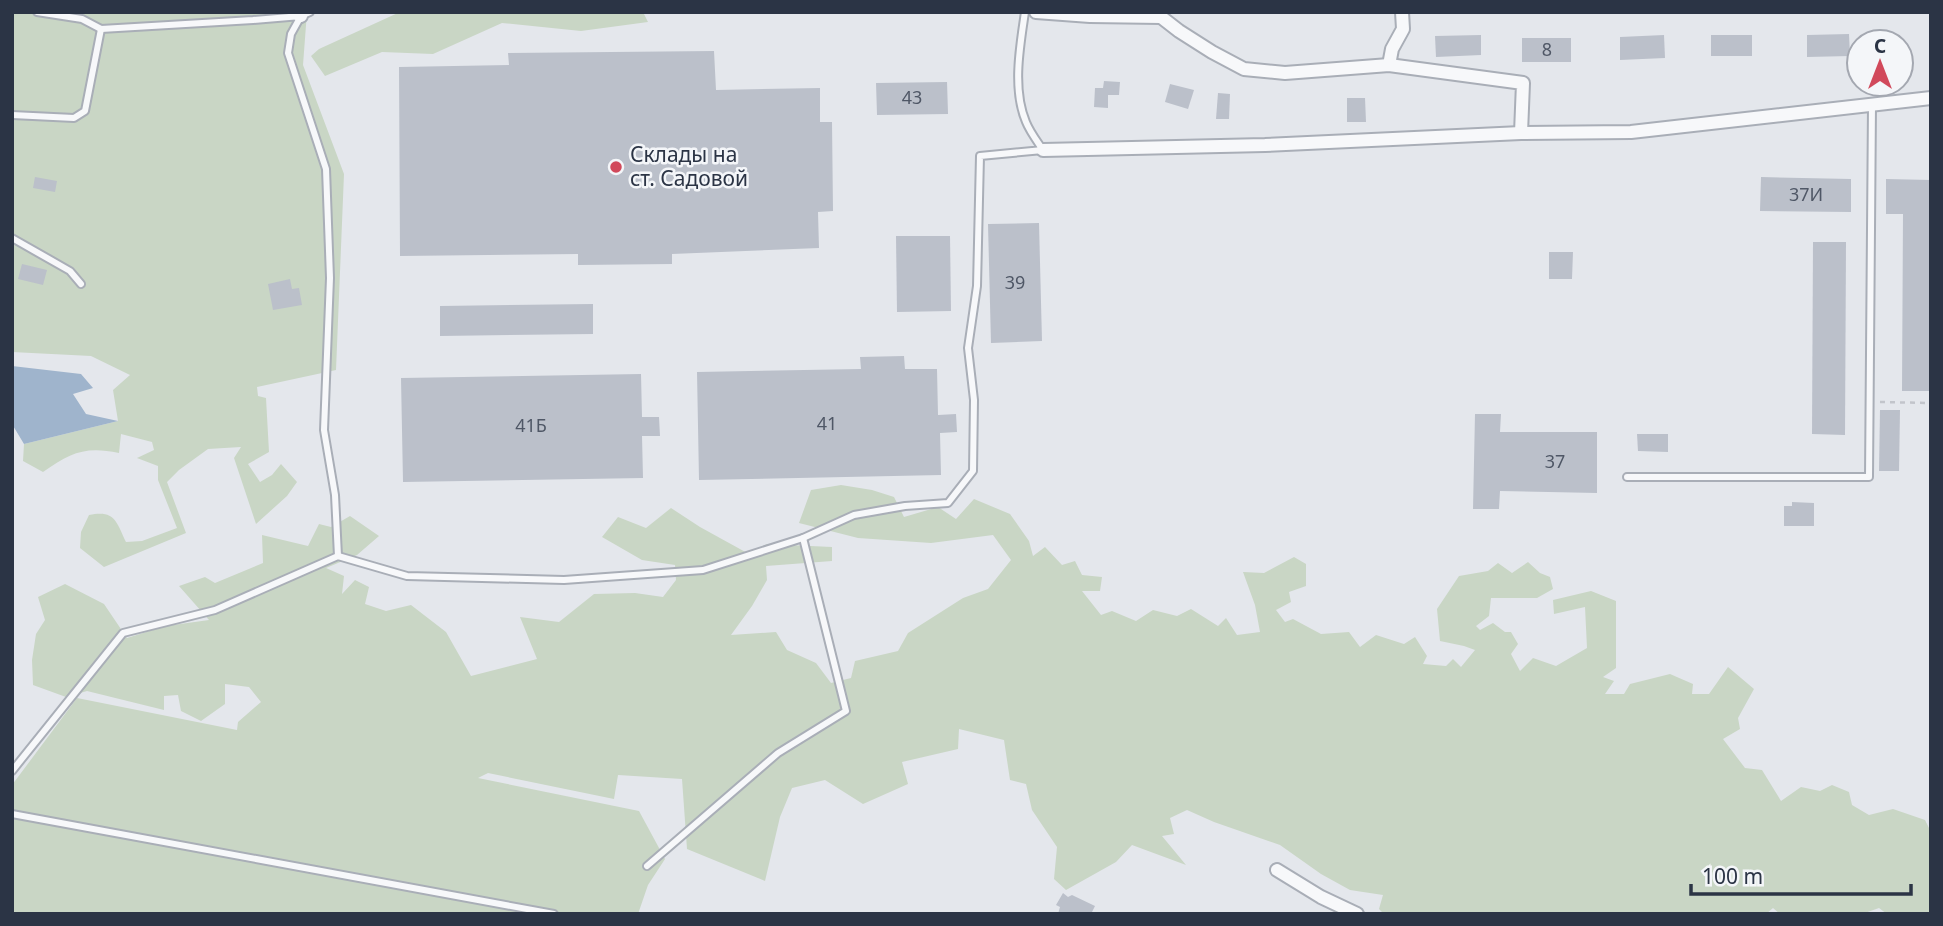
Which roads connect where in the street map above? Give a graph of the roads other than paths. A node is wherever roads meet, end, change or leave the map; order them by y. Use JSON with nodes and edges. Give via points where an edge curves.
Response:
{"nodes":[{"id":1,"x":37,"y":12,"type":"edge"},
{"id":2,"x":1025,"y":12,"type":"edge"},
{"id":3,"x":1037,"y":12,"type":"edge"},
{"id":4,"x":1402,"y":12,"type":"edge"},
{"id":5,"x":302,"y":14,"type":"edge"},
{"id":6,"x":100,"y":29,"type":"junction"},
{"id":7,"x":1389,"y":65,"type":"junction"},
{"id":8,"x":1928,"y":98,"type":"edge"},
{"id":9,"x":1872,"y":104,"type":"junction"},
{"id":10,"x":12,"y":115,"type":"edge"},
{"id":11,"x":1521,"y":133,"type":"junction"},
{"id":12,"x":1043,"y":150,"type":"junction"},
{"id":13,"x":12,"y":238,"type":"edge"},
{"id":14,"x":81,"y":284,"type":"dead end"},
{"id":15,"x":1627,"y":477,"type":"dead end"},
{"id":16,"x":803,"y":538,"type":"junction"},
{"id":17,"x":338,"y":556,"type":"junction"},
{"id":18,"x":12,"y":771,"type":"edge"},
{"id":19,"x":12,"y":814,"type":"edge"},
{"id":20,"x":647,"y":866,"type":"dead end"},
{"id":21,"x":1277,"y":870,"type":"dead end"},
{"id":22,"x":554,"y":914,"type":"edge"},
{"id":23,"x":1357,"y":914,"type":"edge"}],
"edges":[{"from":1,"to":6,"type":"lane","via":[[82,19]]},
{"from":2,"to":12,"type":"lane","via":[[1018,59],[1020,94],[1025,121]]},
{"from":3,"to":7,"type":"street","via":[[1161,17],[1244,69],[1285,73]]},
{"from":4,"to":7,"type":"street","via":[[1403,29]]},
{"from":5,"to":6,"type":"lane"},
{"from":5,"to":17,"type":"lane","via":[[288,53],[326,169],[330,278],[324,430],[335,495]]},
{"from":6,"to":10,"type":"lane","via":[[85,111],[74,118]]},
{"from":7,"to":11,"type":"street","via":[[1523,83]]},
{"from":8,"to":9,"type":"street"},
{"from":9,"to":11,"type":"street","via":[[1631,132]]},
{"from":9,"to":15,"type":"lane","via":[[1869,477]]},
{"from":11,"to":12,"type":"street"},
{"from":12,"to":16,"type":"lane","via":[[980,156],[977,286],[968,348],[974,400],[973,471],[948,503],[854,515]]},
{"from":13,"to":14,"type":"lane","via":[[70,271]]},
{"from":16,"to":17,"type":"lane","via":[[703,570],[564,580],[407,576]]},
{"from":16,"to":20,"type":"lane","via":[[846,711],[778,753]]},
{"from":17,"to":18,"type":"lane","via":[[215,610],[123,633]]},
{"from":19,"to":22,"type":"lane"},
{"from":21,"to":23,"type":"street"}]}
